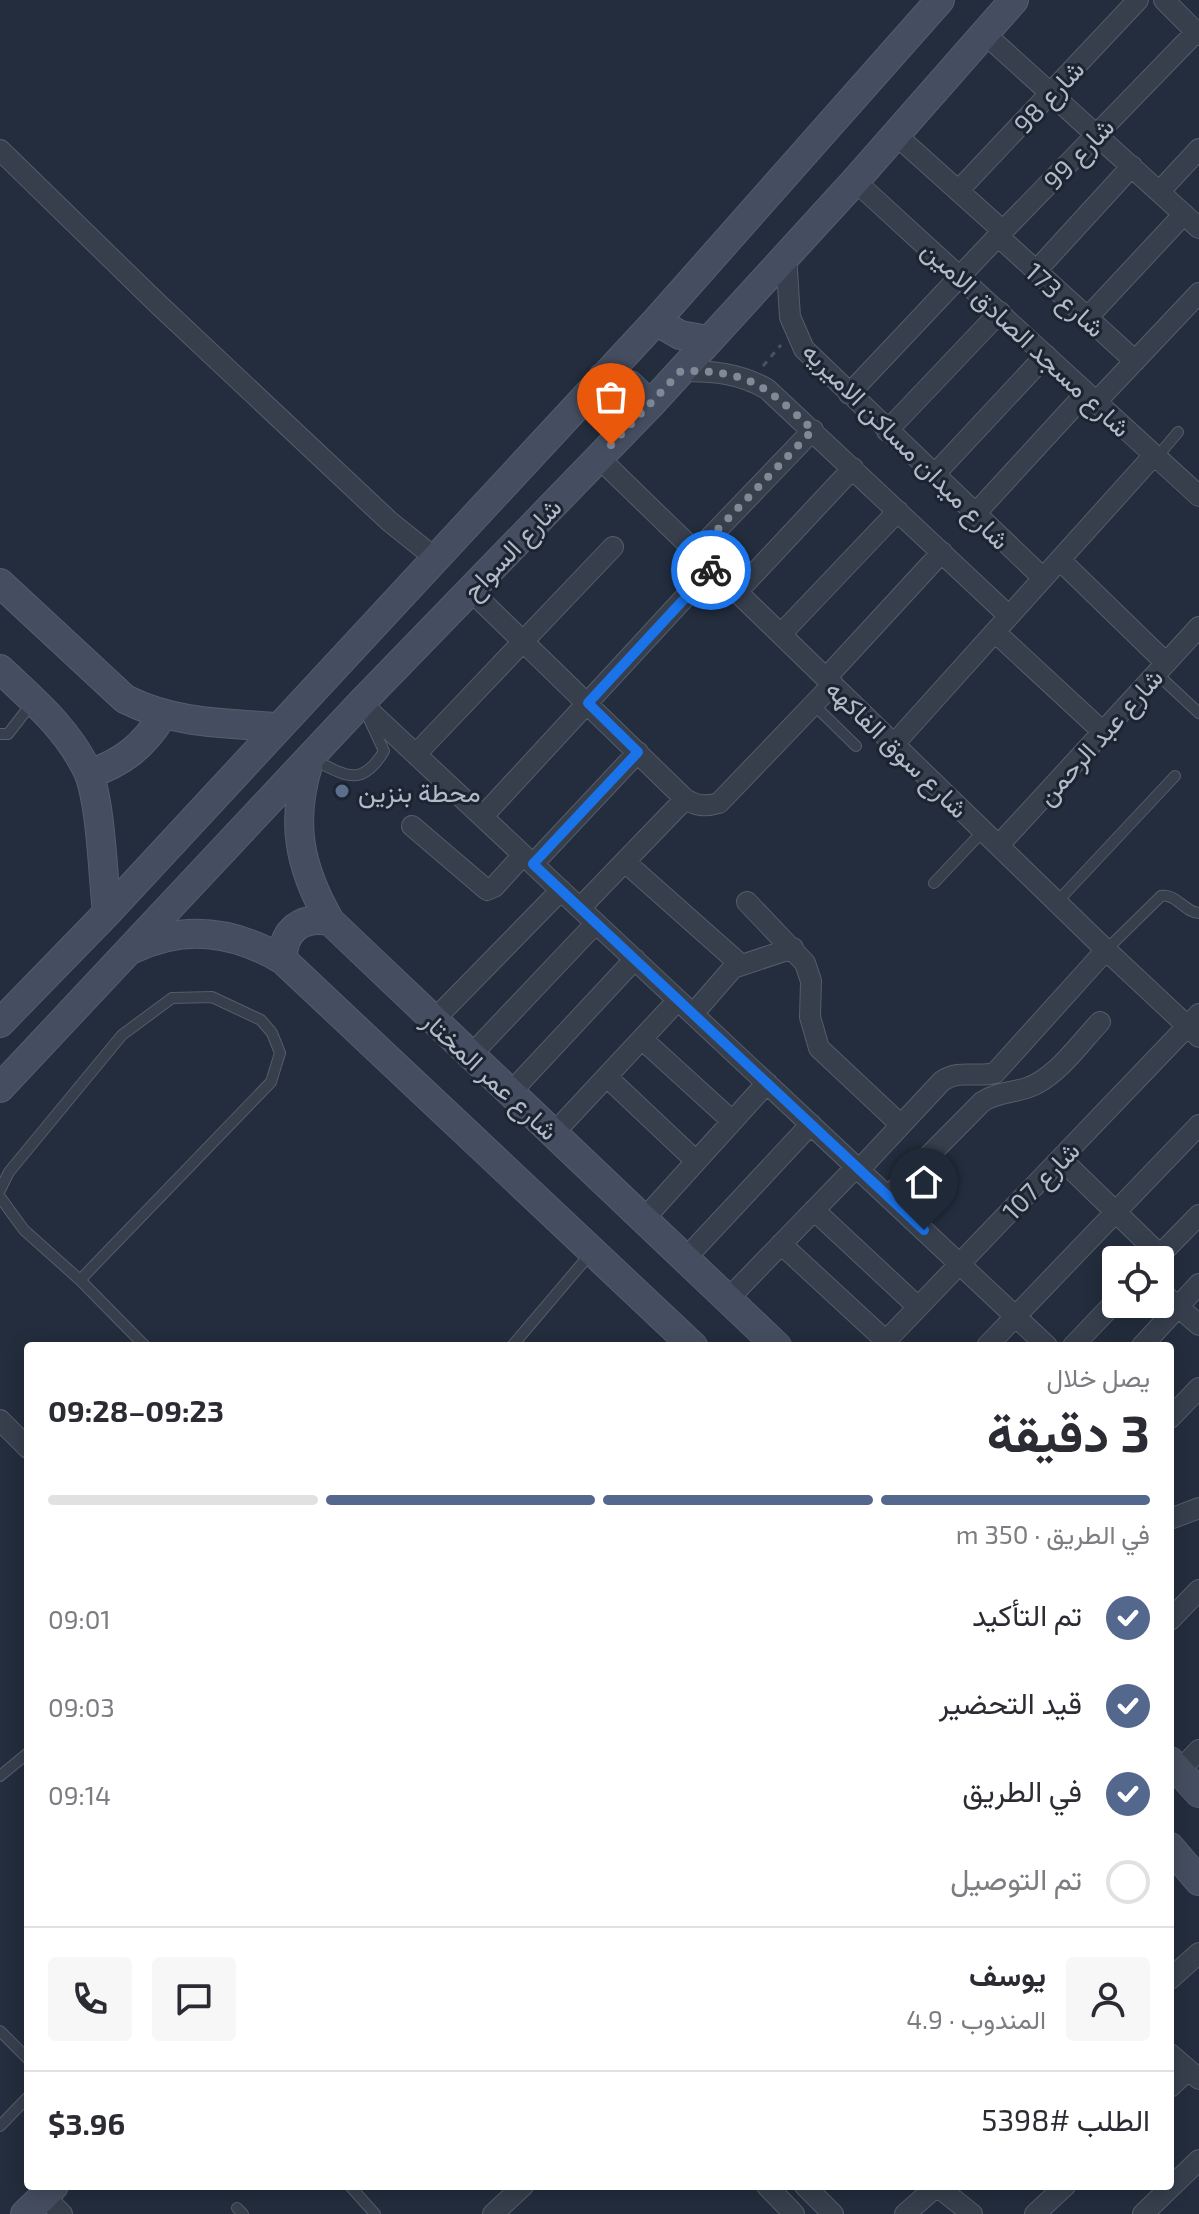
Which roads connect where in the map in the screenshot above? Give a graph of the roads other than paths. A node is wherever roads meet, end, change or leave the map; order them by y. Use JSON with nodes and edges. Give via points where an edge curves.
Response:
{"nodes":[{"id":1,"x":940,"y":0,"type":"edge"},
{"id":2,"x":1014,"y":0,"type":"edge"},
{"id":3,"x":1138,"y":0,"type":"edge"},
{"id":4,"x":1164,"y":0,"type":"edge"},
{"id":5,"x":1198,"y":33,"type":"edge"},
{"id":6,"x":985,"y":34,"type":"junction"},
{"id":7,"x":1051,"y":92,"type":"junction"},
{"id":8,"x":1096,"y":134,"type":"junction"},
{"id":9,"x":896,"y":135,"type":"junction"},
{"id":10,"x":1199,"y":149,"type":"edge"},
{"id":11,"x":0,"y":150,"type":"edge"},
{"id":12,"x":1132,"y":166,"type":"junction"},
{"id":13,"x":855,"y":181,"type":"junction"},
{"id":14,"x":958,"y":191,"type":"junction"},
{"id":15,"x":1160,"y":191,"type":"junction"},
{"id":16,"x":1192,"y":221,"type":"edge"},
{"id":17,"x":1000,"y":234,"type":"junction"},
{"id":18,"x":786,"y":255,"type":"junction"},
{"id":19,"x":1036,"y":271,"type":"junction"},
{"id":20,"x":961,"y":276,"type":"junction"},
{"id":21,"x":1199,"y":293,"type":"edge"},
{"id":22,"x":1000,"y":312,"type":"junction"},
{"id":23,"x":1087,"y":318,"type":"junction"},
{"id":24,"x":656,"y":321,"type":"junction"},
{"id":25,"x":708,"y":340,"type":"junction"},
{"id":26,"x":1046,"y":355,"type":"junction"},
{"id":27,"x":1135,"y":361,"type":"junction"},
{"id":28,"x":681,"y":371,"type":"junction"},
{"id":29,"x":603,"y":377,"type":"junction"},
{"id":30,"x":849,"y":394,"type":"junction"},
{"id":31,"x":1091,"y":397,"type":"junction"},
{"id":32,"x":650,"y":405,"type":"junction"},
{"id":33,"x":813,"y":430,"type":"junction"},
{"id":34,"x":887,"y":431,"type":"junction"},
{"id":35,"x":1178,"y":432,"type":"dead end"},
{"id":36,"x":1156,"y":456,"type":"junction"},
{"id":37,"x":598,"y":457,"type":"junction"},
{"id":38,"x":853,"y":468,"type":"junction"},
{"id":39,"x":934,"y":475,"type":"junction"},
{"id":40,"x":1199,"y":496,"type":"edge"},
{"id":41,"x":898,"y":511,"type":"junction"},
{"id":42,"x":975,"y":514,"type":"junction"},
{"id":43,"x":613,"y":547,"type":"dead end"},
{"id":44,"x":696,"y":552,"type":"junction"},
{"id":45,"x":942,"y":552,"type":"junction"},
{"id":46,"x":435,"y":558,"type":"junction"},
{"id":47,"x":1060,"y":560,"type":"junction"},
{"id":48,"x":712,"y":568,"type":"junction"},
{"id":49,"x":1043,"y":578,"type":"junction"},
{"id":50,"x":0,"y":583,"type":"edge"},
{"id":51,"x":470,"y":590,"type":"junction"},
{"id":52,"x":737,"y":592,"type":"junction"},
{"id":53,"x":1009,"y":616,"type":"junction"},
{"id":54,"x":1199,"y":627,"type":"edge"},
{"id":55,"x":995,"y":632,"type":"junction"},
{"id":56,"x":781,"y":634,"type":"junction"},
{"id":57,"x":523,"y":641,"type":"junction"},
{"id":58,"x":1161,"y":668,"type":"junction"},
{"id":59,"x":0,"y":669,"type":"edge"},
{"id":60,"x":830,"y":681,"type":"junction"},
{"id":61,"x":33,"y":701,"type":"junction"},
{"id":62,"x":361,"y":703,"type":"junction"},
{"id":63,"x":588,"y":703,"type":"junction"},
{"id":64,"x":813,"y":704,"type":"junction"},
{"id":65,"x":1199,"y":713,"type":"edge"},
{"id":66,"x":162,"y":716,"type":"junction"},
{"id":67,"x":278,"y":727,"type":"junction"},
{"id":68,"x":1103,"y":732,"type":"junction"},
{"id":69,"x":0,"y":734,"type":"edge"},
{"id":70,"x":894,"y":744,"type":"junction"},
{"id":71,"x":856,"y":746,"type":"dead end"},
{"id":72,"x":638,"y":752,"type":"junction"},
{"id":73,"x":416,"y":754,"type":"junction"},
{"id":74,"x":310,"y":758,"type":"junction"},
{"id":75,"x":89,"y":774,"type":"junction"},
{"id":76,"x":1175,"y":776,"type":"dead end"},
{"id":77,"x":685,"y":799,"type":"junction"},
{"id":78,"x":483,"y":816,"type":"junction"},
{"id":79,"x":412,"y":826,"type":"dead end"},
{"id":80,"x":984,"y":830,"type":"junction"},
{"id":81,"x":999,"y":845,"type":"junction"},
{"id":82,"x":528,"y":859,"type":"junction"},
{"id":83,"x":625,"y":862,"type":"junction"},
{"id":84,"x":934,"y":883,"type":"dead end"},
{"id":85,"x":561,"y":890,"type":"junction"},
{"id":86,"x":747,"y":902,"type":"dead end"},
{"id":87,"x":1057,"y":902,"type":"junction"},
{"id":88,"x":580,"y":908,"type":"junction"},
{"id":89,"x":107,"y":913,"type":"junction"},
{"id":90,"x":1199,"y":913,"type":"edge"},
{"id":91,"x":330,"y":921,"type":"junction"},
{"id":92,"x":596,"y":923,"type":"junction"},
{"id":93,"x":793,"y":948,"type":"junction"},
{"id":94,"x":1106,"y":950,"type":"junction"},
{"id":95,"x":125,"y":953,"type":"junction"},
{"id":96,"x":635,"y":959,"type":"junction"},
{"id":97,"x":283,"y":960,"type":"junction"},
{"id":98,"x":740,"y":964,"type":"junction"},
{"id":99,"x":686,"y":1007,"type":"junction"},
{"id":100,"x":433,"y":1021,"type":"junction"},
{"id":101,"x":1100,"y":1022,"type":"dead end"},
{"id":102,"x":0,"y":1023,"type":"edge"},
{"id":103,"x":1195,"y":1025,"type":"edge"},
{"id":104,"x":642,"y":1039,"type":"junction"},
{"id":105,"x":471,"y":1055,"type":"junction"},
{"id":106,"x":607,"y":1077,"type":"junction"},
{"id":107,"x":767,"y":1083,"type":"junction"},
{"id":108,"x":0,"y":1088,"type":"edge"},
{"id":109,"x":511,"y":1092,"type":"junction"},
{"id":110,"x":732,"y":1121,"type":"junction"},
{"id":111,"x":811,"y":1124,"type":"junction"},
{"id":112,"x":901,"y":1125,"type":"junction"},
{"id":113,"x":1199,"y":1125,"type":"edge"},
{"id":114,"x":554,"y":1133,"type":"junction"},
{"id":115,"x":1061,"y":1159,"type":"junction"},
{"id":116,"x":696,"y":1161,"type":"junction"},
{"id":117,"x":858,"y":1168,"type":"junction"},
{"id":118,"x":0,"y":1190,"type":"edge"},
{"id":119,"x":0,"y":1197,"type":"edge"},
{"id":120,"x":888,"y":1197,"type":"junction"},
{"id":121,"x":814,"y":1210,"type":"junction"},
{"id":122,"x":1116,"y":1212,"type":"junction"},
{"id":123,"x":1199,"y":1215,"type":"edge"},
{"id":124,"x":644,"y":1219,"type":"junction"},
{"id":125,"x":781,"y":1244,"type":"junction"},
{"id":126,"x":1148,"y":1246,"type":"edge"},
{"id":127,"x":1169,"y":1246,"type":"edge"},
{"id":128,"x":592,"y":1252,"type":"junction"},
{"id":129,"x":686,"y":1258,"type":"junction"},
{"id":130,"x":960,"y":1264,"type":"junction"},
{"id":131,"x":80,"y":1280,"type":"junction"},
{"id":132,"x":1199,"y":1284,"type":"edge"},
{"id":133,"x":728,"y":1299,"type":"junction"},
{"id":134,"x":1174,"y":1303,"type":"edge"},
{"id":135,"x":918,"y":1307,"type":"junction"},
{"id":136,"x":1178,"y":1307,"type":"junction"},
{"id":137,"x":1016,"y":1316,"type":"junction"},
{"id":138,"x":1102,"y":1316,"type":"edge"},
{"id":139,"x":1199,"y":1325,"type":"edge"},
{"id":140,"x":141,"y":1342,"type":"edge"},
{"id":141,"x":515,"y":1342,"type":"edge"},
{"id":142,"x":689,"y":1342,"type":"edge"},
{"id":143,"x":773,"y":1342,"type":"edge"},
{"id":144,"x":882,"y":1342,"type":"edge"},
{"id":145,"x":886,"y":1342,"type":"edge"},
{"id":146,"x":991,"y":1342,"type":"edge"},
{"id":147,"x":1043,"y":1342,"type":"edge"},
{"id":148,"x":1077,"y":1342,"type":"edge"},
{"id":149,"x":1146,"y":1342,"type":"edge"},
{"id":150,"x":1199,"y":1388,"type":"edge"},
{"id":151,"x":1174,"y":1414,"type":"edge"},
{"id":152,"x":0,"y":1420,"type":"edge"},
{"id":153,"x":24,"y":1444,"type":"edge"},
{"id":154,"x":1199,"y":1508,"type":"edge"},
{"id":155,"x":1174,"y":1517,"type":"edge"},
{"id":156,"x":1199,"y":1590,"type":"edge"},
{"id":157,"x":1174,"y":1616,"type":"edge"},
{"id":158,"x":1199,"y":1750,"type":"edge"},
{"id":159,"x":24,"y":1756,"type":"edge"},
{"id":160,"x":1175,"y":1766,"type":"edge"},
{"id":161,"x":0,"y":1776,"type":"edge"},
{"id":162,"x":1199,"y":1793,"type":"edge"},
{"id":163,"x":1174,"y":1852,"type":"edge"},
{"id":164,"x":1199,"y":1881,"type":"edge"},
{"id":165,"x":1199,"y":1953,"type":"edge"},
{"id":166,"x":1174,"y":1975,"type":"edge"},
{"id":167,"x":0,"y":2031,"type":"edge"},
{"id":168,"x":24,"y":2055,"type":"edge"},
{"id":169,"x":1174,"y":2057,"type":"edge"},
{"id":170,"x":1194,"y":2074,"type":"edge"},
{"id":171,"x":1174,"y":2085,"type":"edge"},
{"id":172,"x":24,"y":2101,"type":"edge"},
{"id":173,"x":0,"y":2126,"type":"edge"},
{"id":174,"x":1199,"y":2160,"type":"edge"},
{"id":175,"x":1174,"y":2188,"type":"edge"},
{"id":176,"x":354,"y":2190,"type":"edge"},
{"id":177,"x":519,"y":2190,"type":"edge"},
{"id":178,"x":771,"y":2190,"type":"edge"},
{"id":179,"x":809,"y":2190,"type":"edge"},
{"id":180,"x":932,"y":2190,"type":"edge"},
{"id":181,"x":942,"y":2190,"type":"edge"},
{"id":182,"x":1061,"y":2190,"type":"edge"},
{"id":183,"x":1172,"y":2190,"type":"edge"},
{"id":184,"x":1153,"y":2211,"type":"edge"},
{"id":185,"x":375,"y":2214,"type":"edge"},
{"id":186,"x":493,"y":2214,"type":"edge"},
{"id":187,"x":794,"y":2214,"type":"edge"},
{"id":188,"x":833,"y":2214,"type":"edge"},
{"id":189,"x":905,"y":2214,"type":"edge"},
{"id":190,"x":972,"y":2214,"type":"edge"},
{"id":191,"x":1035,"y":2214,"type":"edge"}],
"edges":[{"from":1,"to":24,"type":"main road","name":"شارع السواح"},
{"from":2,"to":6,"type":"main road","name":"شارع السواح"},
{"from":3,"to":7,"type":"street","name":"شارع 98"},
{"from":4,"to":5,"type":"street"},
{"from":5,"to":8,"type":"street","name":"شارع 99"},
{"from":6,"to":7,"type":"street"},
{"from":6,"to":9,"type":"main road","name":"شارع السواح"},
{"from":7,"to":8,"type":"street"},
{"from":7,"to":14,"type":"street","name":"شارع 98"},
{"from":8,"to":12,"type":"street"},
{"from":8,"to":17,"type":"street","name":"شارع 99"},
{"from":9,"to":13,"type":"main road","name":"شارع السواح"},
{"from":9,"to":14,"type":"street","name":"شارع 173"},
{"from":10,"to":15,"type":"street"},
{"from":11,"to":46,"type":"street","via":[[389,521]]},
{"from":12,"to":15,"type":"street"},
{"from":12,"to":19,"type":"street"},
{"from":13,"to":18,"type":"main road","name":"شارع السواح"},
{"from":13,"to":20,"type":"street","name":"شارع مسجد الصادق الامين"},
{"from":14,"to":17,"type":"street","name":"شارع 173"},
{"from":15,"to":16,"type":"street"},
{"from":16,"to":23,"type":"street"},
{"from":17,"to":19,"type":"street","name":"شارع 173"},
{"from":17,"to":20,"type":"street","name":"شارع 99"},
{"from":18,"to":25,"type":"main road","name":"شارع السواح"},
{"from":18,"to":30,"type":"street","name":"شارع ميدان مساكن الاميريه","via":[[787,304],[794,330],[804,349]]},
{"from":19,"to":23,"type":"street","name":"شارع 173"},
{"from":20,"to":22,"type":"street","name":"شارع مسجد الصادق الامين"},
{"from":20,"to":30,"type":"street","name":"شارع 99"},
{"from":21,"to":27,"type":"street"},
{"from":22,"to":26,"type":"street","name":"شارع مسجد الصادق الامين"},
{"from":22,"to":34,"type":"street"},
{"from":23,"to":27,"type":"street","name":"شارع 173"},
{"from":24,"to":25,"type":"main road","via":[[680,335]]},
{"from":24,"to":29,"type":"main road","name":"شارع السواح"},
{"from":25,"to":28,"type":"main road","name":"شارع السواح"},
{"from":26,"to":31,"type":"street","name":"شارع مسجد الصادق الامين"},
{"from":26,"to":39,"type":"street"},
{"from":27,"to":31,"type":"street"},
{"from":28,"to":32,"type":"main road","name":"شارع السواح"},
{"from":28,"to":33,"type":"street","name":"شارع ميدان مساكن الاميريه","via":[[751,380]]},
{"from":29,"to":32,"type":"main road","via":[[630,385]]},
{"from":29,"to":46,"type":"main road","name":"شارع السواح"},
{"from":30,"to":34,"type":"street","name":"شارع ميدان مساكن الاميريه"},
{"from":31,"to":36,"type":"street","name":"شارع مسجد الصادق الامين"},
{"from":31,"to":42,"type":"street"},
{"from":32,"to":37,"type":"main road","name":"شارع السواح"},
{"from":33,"to":38,"type":"street","name":"شارع ميدان مساكن الاميريه"},
{"from":33,"to":44,"type":"street"},
{"from":34,"to":39,"type":"street","name":"شارع ميدان مساكن الاميريه"},
{"from":35,"to":36,"type":"lane"},
{"from":36,"to":40,"type":"street","name":"شارع مسجد الصادق الامين"},
{"from":36,"to":47,"type":"street"},
{"from":37,"to":44,"type":"street","name":"شارع سوق الفاكهه"},
{"from":37,"to":51,"type":"main road","name":"شارع السواح"},
{"from":38,"to":41,"type":"street","name":"شارع ميدان مساكن الاميريه"},
{"from":38,"to":52,"type":"street"},
{"from":39,"to":42,"type":"street","name":"شارع ميدان مساكن الاميريه"},
{"from":41,"to":45,"type":"street","name":"شارع ميدان مساكن الاميريه"},
{"from":41,"to":56,"type":"street"},
{"from":42,"to":49,"type":"street","name":"شارع ميدان مساكن الاميريه"},
{"from":43,"to":57,"type":"street"},
{"from":44,"to":48,"type":"street","name":"شارع سوق الفاكهه"},
{"from":45,"to":53,"type":"street","name":"شارع ميدان مساكن الاميريه"},
{"from":45,"to":60,"type":"street"},
{"from":46,"to":67,"type":"main road","name":"شارع السواح"},
{"from":47,"to":49,"type":"street"},
{"from":47,"to":58,"type":"street"},
{"from":48,"to":52,"type":"street","name":"شارع سوق الفاكهه"},
{"from":48,"to":63,"type":"street"},
{"from":49,"to":53,"type":"street"},
{"from":50,"to":66,"type":"main road","via":[[109,687]]},
{"from":51,"to":57,"type":"street"},
{"from":51,"to":62,"type":"main road","name":"شارع السواح"},
{"from":52,"to":56,"type":"street","name":"شارع سوق الفاكهه"},
{"from":53,"to":55,"type":"street"},
{"from":54,"to":58,"type":"street","name":"شارع عبد الرحمن"},
{"from":55,"to":68,"type":"street"},
{"from":55,"to":70,"type":"street"},
{"from":56,"to":60,"type":"street","name":"شارع سوق الفاكهه"},
{"from":57,"to":63,"type":"street"},
{"from":57,"to":73,"type":"street"},
{"from":58,"to":65,"type":"lane"},
{"from":58,"to":68,"type":"street","name":"شارع عبد الرحمن"},
{"from":59,"to":61,"type":"main road"},
{"from":60,"to":64,"type":"street"},
{"from":60,"to":70,"type":"street","name":"شارع سوق الفاكهه"},
{"from":61,"to":69,"type":"lane","via":[[8,734]]},
{"from":61,"to":75,"type":"main road","via":[[59,726]]},
{"from":62,"to":73,"type":"street"},
{"from":62,"to":74,"type":"main road","name":"شارع السواح"},
{"from":62,"to":74,"type":"lane","via":[[384,747],[365,774],[348,776]]},
{"from":63,"to":72,"type":"street"},
{"from":63,"to":78,"type":"street"},
{"from":64,"to":71,"type":"lane"},
{"from":64,"to":77,"type":"street","via":[[719,803],[696,805]]},
{"from":66,"to":67,"type":"main road"},
{"from":66,"to":75,"type":"main road","via":[[124,759]]},
{"from":67,"to":89,"type":"main road","name":"شارع السواح"},
{"from":68,"to":81,"type":"street","name":"شارع عبد الرحمن"},
{"from":70,"to":80,"type":"street","name":"شارع سوق الفاكهه"},
{"from":72,"to":77,"type":"street"},
{"from":72,"to":82,"type":"street"},
{"from":73,"to":78,"type":"street"},
{"from":74,"to":91,"type":"main road","name":"شارع عمر المختار","via":[[298,814],[299,842],[305,870]]},
{"from":74,"to":95,"type":"main road","name":"شارع السواح"},
{"from":75,"to":89,"type":"main road"},
{"from":76,"to":87,"type":"lane"},
{"from":77,"to":83,"type":"street"},
{"from":78,"to":82,"type":"street"},
{"from":79,"to":82,"type":"street","via":[[487,890]]},
{"from":80,"to":81,"type":"street","name":"شارع سوق الفاكهه"},
{"from":80,"to":84,"type":"lane"},
{"from":81,"to":87,"type":"street","name":"شارع سوق الفاكهه"},
{"from":82,"to":85,"type":"street"},
{"from":83,"to":88,"type":"street"},
{"from":83,"to":98,"type":"street"},
{"from":85,"to":88,"type":"street"},
{"from":85,"to":100,"type":"street"},
{"from":86,"to":93,"type":"street"},
{"from":87,"to":94,"type":"street","name":"شارع سوق الفاكهه"},
{"from":88,"to":92,"type":"street"},
{"from":89,"to":102,"type":"main road","name":"شارع السواح"},
{"from":90,"to":94,"type":"lane","via":[[1171,896],[1161,896]]},
{"from":91,"to":97,"type":"main road","via":[[315,918],[297,925],[285,941]]},
{"from":91,"to":100,"type":"main road","name":"شارع عمر المختار"},
{"from":92,"to":96,"type":"street"},
{"from":92,"to":105,"type":"street"},
{"from":93,"to":98,"type":"street"},
{"from":93,"to":112,"type":"street","via":[[811,981],[810,1017],[819,1048]]},
{"from":94,"to":103,"type":"street","name":"شارع سوق الفاكهه"},
{"from":94,"to":112,"type":"street","via":[[995,1073],[953,1074]]},
{"from":95,"to":97,"type":"main road","via":[[150,941],[205,932],[259,945]]},
{"from":95,"to":108,"type":"main road","name":"شارع السواح"},
{"from":96,"to":99,"type":"street"},
{"from":96,"to":109,"type":"street"},
{"from":97,"to":128,"type":"main road"},
{"from":98,"to":99,"type":"street"},
{"from":99,"to":104,"type":"street"},
{"from":99,"to":107,"type":"street"},
{"from":100,"to":105,"type":"main road","name":"شارع عمر المختار"},
{"from":101,"to":120,"type":"street","via":[[1038,1083],[982,1102]]},
{"from":103,"to":115,"type":"street","name":"شارع 107"},
{"from":104,"to":106,"type":"street"},
{"from":104,"to":110,"type":"street"},
{"from":105,"to":109,"type":"main road","name":"شارع عمر المختار"},
{"from":106,"to":114,"type":"street"},
{"from":106,"to":116,"type":"street"},
{"from":107,"to":110,"type":"street"},
{"from":107,"to":111,"type":"street"},
{"from":109,"to":114,"type":"main road","name":"شارع عمر المختار"},
{"from":110,"to":116,"type":"street"},
{"from":111,"to":117,"type":"street"},
{"from":111,"to":129,"type":"street"},
{"from":112,"to":117,"type":"street"},
{"from":113,"to":122,"type":"street"},
{"from":114,"to":124,"type":"main road","name":"شارع عمر المختار"},
{"from":115,"to":122,"type":"street"},
{"from":115,"to":130,"type":"street","name":"شارع 107"},
{"from":116,"to":124,"type":"street"},
{"from":117,"to":120,"type":"street"},
{"from":117,"to":121,"type":"street"},
{"from":118,"to":131,"type":"lane","via":[[9,1172],[122,1035],[172,998],[212,997],[261,1020],[280,1053],[271,1082]]},
{"from":119,"to":131,"type":"lane","via":[[24,1230]]},
{"from":120,"to":130,"type":"street"},
{"from":121,"to":125,"type":"street"},
{"from":121,"to":135,"type":"street"},
{"from":122,"to":126,"type":"street"},
{"from":122,"to":137,"type":"street"},
{"from":123,"to":127,"type":"street"},
{"from":124,"to":129,"type":"main road","name":"شارع عمر المختار"},
{"from":125,"to":133,"type":"street"},
{"from":125,"to":144,"type":"street"},
{"from":128,"to":141,"type":"lane"},
{"from":128,"to":142,"type":"main road"},
{"from":129,"to":133,"type":"main road","name":"شارع عمر المختار"},
{"from":130,"to":135,"type":"street","name":"شارع 107"},
{"from":130,"to":137,"type":"street"},
{"from":131,"to":140,"type":"lane"},
{"from":132,"to":136,"type":"street"},
{"from":133,"to":143,"type":"main road","name":"شارع عمر المختار"},
{"from":134,"to":136,"type":"street"},
{"from":135,"to":145,"type":"street","name":"شارع 107"},
{"from":136,"to":139,"type":"street"},
{"from":136,"to":149,"type":"street"},
{"from":137,"to":146,"type":"street"},
{"from":137,"to":147,"type":"street"},
{"from":138,"to":148,"type":"street"},
{"from":150,"to":151,"type":"street"},
{"from":152,"to":153,"type":"street"},
{"from":154,"to":155,"type":"street"},
{"from":156,"to":157,"type":"street"},
{"from":158,"to":160,"type":"street"},
{"from":159,"to":161,"type":"lane"},
{"from":160,"to":162,"type":"main road"},
{"from":163,"to":164,"type":"main road"},
{"from":165,"to":166,"type":"street"},
{"from":167,"to":168,"type":"lane"},
{"from":169,"to":170,"type":"street"},
{"from":170,"to":171,"type":"street"},
{"from":172,"to":173,"type":"lane"},
{"from":174,"to":175,"type":"street"},
{"from":176,"to":185,"type":"lane"},
{"from":177,"to":186,"type":"street"},
{"from":178,"to":187,"type":"street"},
{"from":179,"to":188,"type":"street"},
{"from":180,"to":189,"type":"street"},
{"from":181,"to":190,"type":"street"},
{"from":182,"to":191,"type":"street"},
{"from":183,"to":184,"type":"street"}]}
